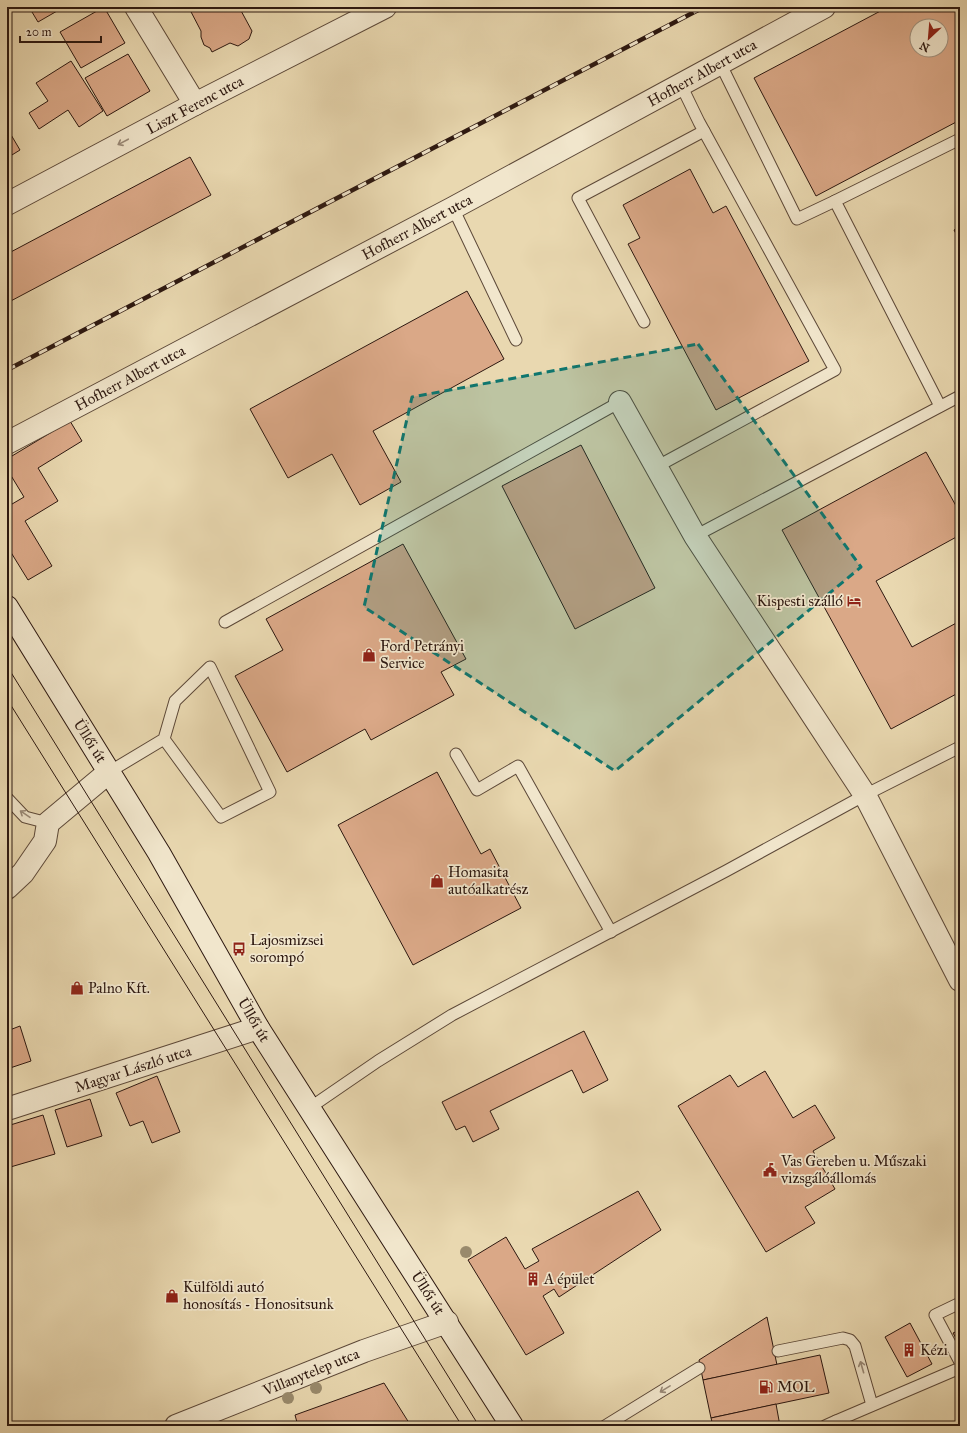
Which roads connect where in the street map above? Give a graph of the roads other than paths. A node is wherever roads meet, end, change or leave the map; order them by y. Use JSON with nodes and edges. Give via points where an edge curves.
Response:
{"nodes":[{"id":1,"x":136,"y":7,"type":"edge"},
{"id":2,"x":384,"y":7,"type":"edge"},
{"id":3,"x":824,"y":7,"type":"edge"},
{"id":4,"x":720,"y":63,"type":"junction"},
{"id":5,"x":681,"y":85,"type":"junction"},
{"id":6,"x":195,"y":104,"type":"junction"},
{"id":7,"x":704,"y":131,"type":"junction"},
{"id":8,"x":960,"y":139,"type":"edge"},
{"id":9,"x":835,"y":201,"type":"junction"},
{"id":10,"x":7,"y":204,"type":"edge"},
{"id":11,"x":453,"y":208,"type":"junction"},
{"id":12,"x":644,"y":322,"type":"dead end"},
{"id":13,"x":516,"y":340,"type":"dead end"},
{"id":14,"x":960,"y":396,"type":"edge"},
{"id":15,"x":620,"y":402,"type":"joint"},
{"id":16,"x":940,"y":406,"type":"junction"},
{"id":17,"x":7,"y":443,"type":"edge"},
{"id":18,"x":656,"y":467,"type":"junction"},
{"id":19,"x":695,"y":536,"type":"junction"},
{"id":20,"x":7,"y":607,"type":"edge"},
{"id":21,"x":225,"y":622,"type":"dead end"},
{"id":22,"x":164,"y":739,"type":"junction"},
{"id":23,"x":960,"y":747,"type":"edge"},
{"id":24,"x":456,"y":754,"type":"dead end"},
{"id":25,"x":109,"y":772,"type":"junction"},
{"id":26,"x":865,"y":795,"type":"junction"},
{"id":27,"x":7,"y":798,"type":"edge"},
{"id":28,"x":48,"y":823,"type":"junction"},
{"id":29,"x":7,"y":888,"type":"edge"},
{"id":30,"x":611,"y":932,"type":"junction"},
{"id":31,"x":960,"y":980,"type":"edge"},
{"id":32,"x":258,"y":1028,"type":"junction"},
{"id":33,"x":308,"y":1108,"type":"junction"},
{"id":34,"x":7,"y":1109,"type":"edge"},
{"id":35,"x":960,"y":1303,"type":"edge"},
{"id":36,"x":447,"y":1322,"type":"junction"},
{"id":37,"x":778,"y":1351,"type":"dead end"},
{"id":38,"x":960,"y":1362,"type":"edge"},
{"id":39,"x":699,"y":1368,"type":"dead end"},
{"id":40,"x":960,"y":1368,"type":"edge"},
{"id":41,"x":872,"y":1405,"type":"junction"},
{"id":42,"x":837,"y":1424,"type":"edge"},
{"id":43,"x":176,"y":1426,"type":"edge"},
{"id":44,"x":512,"y":1426,"type":"edge"},
{"id":45,"x":605,"y":1426,"type":"edge"},
{"id":46,"x":825,"y":1426,"type":"edge"}],
"edges":[{"from":1,"to":6,"type":"street"},
{"from":2,"to":6,"type":"street","name":"Liszt Ferenc utca"},
{"from":3,"to":4,"type":"street","name":"Hofherr Albert utca"},
{"from":4,"to":5,"type":"street","name":"Hofherr Albert utca"},
{"from":4,"to":9,"type":"lane","via":[[797,219]]},
{"from":5,"to":7,"type":"lane"},
{"from":5,"to":11,"type":"street","name":"Hofherr Albert utca"},
{"from":6,"to":10,"type":"street","name":"Liszt Ferenc utca","one_way":true},
{"from":7,"to":12,"type":"lane","via":[[578,198]]},
{"from":7,"to":18,"type":"lane","via":[[835,370]]},
{"from":8,"to":9,"type":"lane"},
{"from":9,"to":16,"type":"lane"},
{"from":11,"to":13,"type":"lane"},
{"from":11,"to":17,"type":"street","name":"Hofherr Albert utca"},
{"from":14,"to":16,"type":"lane"},
{"from":15,"to":18,"type":"street"},
{"from":15,"to":21,"type":"lane"},
{"from":16,"to":19,"type":"lane"},
{"from":18,"to":19,"type":"street"},
{"from":19,"to":26,"type":"street"},
{"from":20,"to":25,"type":"street","name":"Üllői út"},
{"from":22,"to":22,"type":"lane","via":[[221,817],[270,792],[210,667],[175,701]]},
{"from":22,"to":25,"type":"lane"},
{"from":23,"to":26,"type":"lane"},
{"from":24,"to":30,"type":"lane","via":[[477,790],[518,766]]},
{"from":25,"to":28,"type":"street"},
{"from":25,"to":32,"type":"street","name":"Üllői út","via":[[159,853]]},
{"from":26,"to":30,"type":"lane"},
{"from":26,"to":31,"type":"street"},
{"from":28,"to":27,"type":"lane","one_way":true,"via":[[25,817]]},
{"from":28,"to":29,"type":"street","via":[[45,841],[23,873]]},
{"from":30,"to":33,"type":"lane","via":[[452,1016]]},
{"from":32,"to":33,"type":"street","name":"Üllői út"},
{"from":32,"to":34,"type":"street","name":"Magyar László utca"},
{"from":33,"to":36,"type":"street","name":"Üllői út"},
{"from":35,"to":38,"type":"lane","via":[[935,1315]]},
{"from":36,"to":43,"type":"street","name":"Villanytelep utca","via":[[364,1351]]},
{"from":36,"to":44,"type":"street","name":"Üllői út"},
{"from":41,"to":37,"type":"lane","one_way":true,"via":[[855,1346],[850,1340],[843,1338]]},
{"from":39,"to":45,"type":"lane","one_way":true},
{"from":40,"to":41,"type":"lane"},
{"from":41,"to":42,"type":"lane"},
{"from":42,"to":46,"type":"lane"}]}
